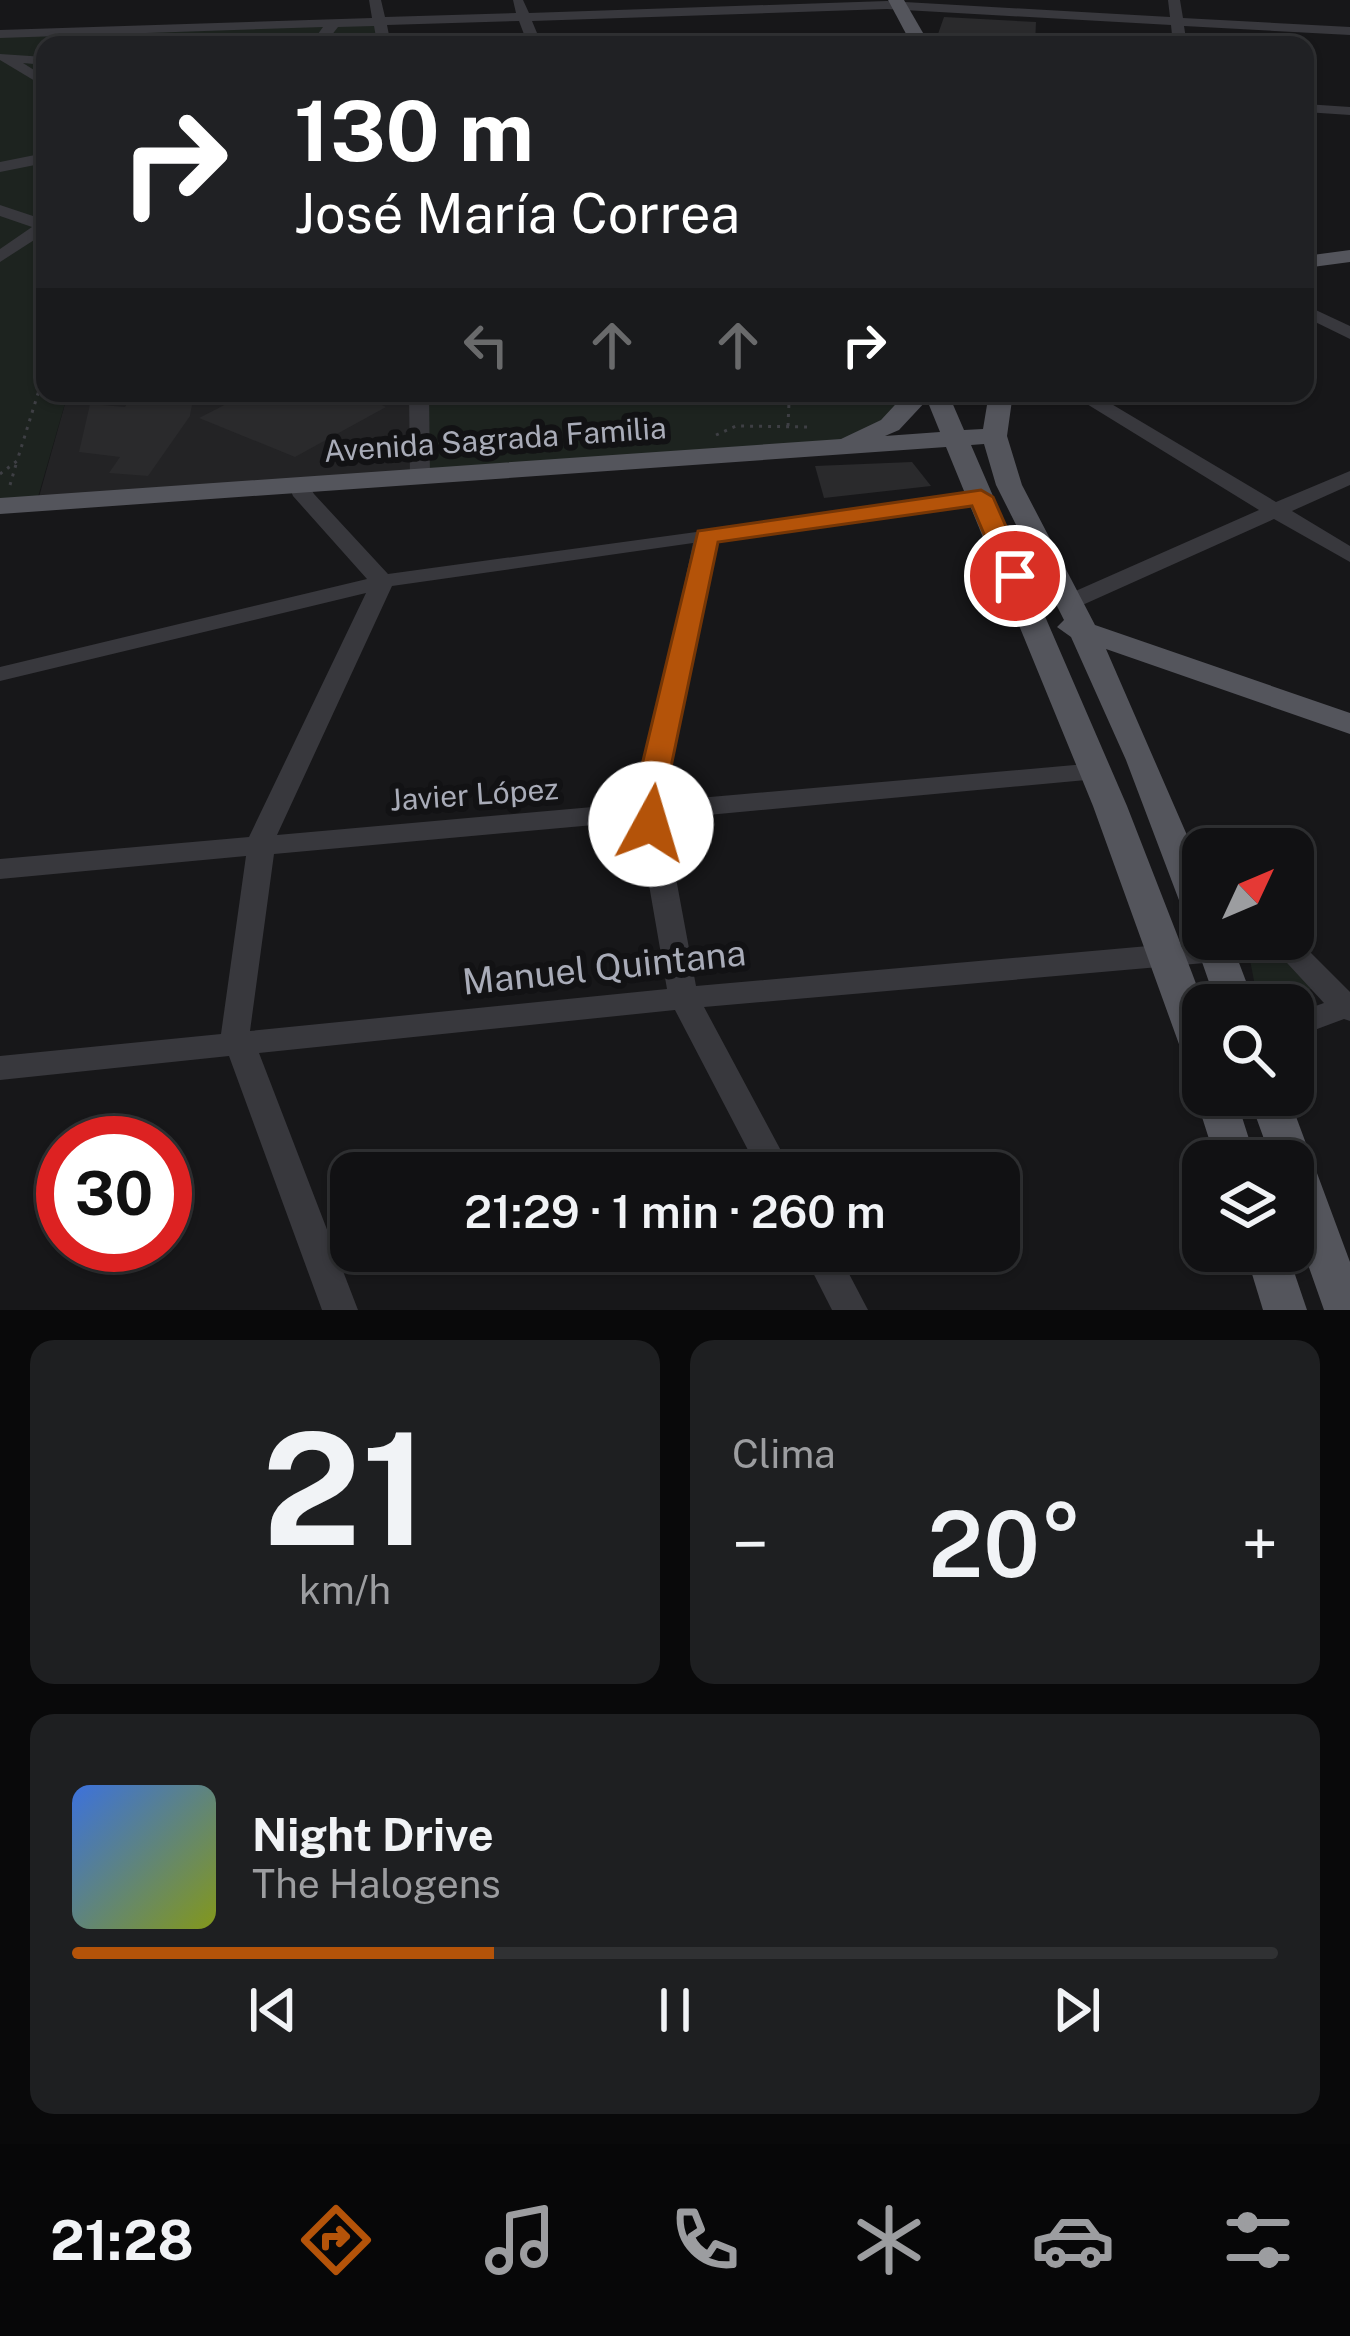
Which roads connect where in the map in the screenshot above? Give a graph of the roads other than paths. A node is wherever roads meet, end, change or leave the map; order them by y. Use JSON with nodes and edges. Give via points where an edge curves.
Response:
{"nodes":[{"id":1,"x":375,"y":0,"type":"edge"},
{"id":2,"x":1174,"y":0,"type":"edge"},
{"id":3,"x":897,"y":3,"type":"edge"},
{"id":4,"x":520,"y":7,"type":"edge"},
{"id":5,"x":377,"y":19,"type":"junction"},
{"id":6,"x":336,"y":20,"type":"junction"},
{"id":7,"x":1177,"y":22,"type":"junction"},
{"id":8,"x":1350,"y":31,"type":"edge"},
{"id":9,"x":0,"y":34,"type":"edge"},
{"id":10,"x":324,"y":36,"type":"edge"},
{"id":11,"x":381,"y":36,"type":"edge"},
{"id":12,"x":531,"y":36,"type":"edge"},
{"id":13,"x":916,"y":36,"type":"edge"},
{"id":14,"x":1179,"y":36,"type":"edge"},
{"id":15,"x":36,"y":60,"type":"edge"},
{"id":16,"x":36,"y":77,"type":"edge"},
{"id":17,"x":1314,"y":109,"type":"edge"},
{"id":18,"x":1350,"y":111,"type":"edge"},
{"id":19,"x":36,"y":160,"type":"edge"},
{"id":20,"x":0,"y":167,"type":"edge"},
{"id":21,"x":0,"y":210,"type":"edge"},
{"id":22,"x":36,"y":223,"type":"edge"},
{"id":23,"x":36,"y":232,"type":"edge"},
{"id":24,"x":36,"y":246,"type":"edge"},
{"id":25,"x":1350,"y":256,"type":"edge"},
{"id":26,"x":0,"y":261,"type":"edge"},
{"id":27,"x":1314,"y":261,"type":"edge"},
{"id":28,"x":1350,"y":270,"type":"edge"},
{"id":29,"x":1314,"y":273,"type":"edge"},
{"id":30,"x":1314,"y":315,"type":"edge"},
{"id":31,"x":1350,"y":333,"type":"edge"},
{"id":32,"x":419,"y":402,"type":"edge"},
{"id":33,"x":920,"y":402,"type":"edge"},
{"id":34,"x":934,"y":402,"type":"edge"},
{"id":35,"x":964,"y":402,"type":"edge"},
{"id":36,"x":1000,"y":402,"type":"edge"},
{"id":37,"x":1094,"y":402,"type":"edge"},
{"id":38,"x":957,"y":436,"type":"junction"},
{"id":39,"x":994,"y":436,"type":"junction"},
{"id":40,"x":788,"y":451,"type":"junction"},
{"id":41,"x":1350,"y":476,"type":"edge"},
{"id":42,"x":420,"y":478,"type":"junction"},
{"id":43,"x":300,"y":486,"type":"junction"},
{"id":44,"x":981,"y":497,"type":"junction"},
{"id":45,"x":0,"y":506,"type":"edge"},
{"id":46,"x":1274,"y":510,"type":"junction"},
{"id":47,"x":706,"y":536,"type":"junction"},
{"id":48,"x":1350,"y":555,"type":"edge"},
{"id":49,"x":383,"y":582,"type":"junction"},
{"id":50,"x":1032,"y":615,"type":"junction"},
{"id":51,"x":1077,"y":616,"type":"junction"},
{"id":52,"x":0,"y":674,"type":"edge"},
{"id":53,"x":1350,"y":724,"type":"edge"},
{"id":54,"x":1097,"y":771,"type":"junction"},
{"id":55,"x":652,"y":814,"type":"junction"},
{"id":56,"x":259,"y":844,"type":"junction"},
{"id":57,"x":1182,"y":844,"type":"edge"},
{"id":58,"x":0,"y":869,"type":"edge"},
{"id":59,"x":1182,"y":951,"type":"edge"},
{"id":60,"x":1169,"y":953,"type":"junction"},
{"id":61,"x":1301,"y":960,"type":"edge"},
{"id":62,"x":1182,"y":993,"type":"edge"},
{"id":63,"x":684,"y":998,"type":"junction"},
{"id":64,"x":1349,"y":1007,"type":"edge"},
{"id":65,"x":1314,"y":1018,"type":"edge"},
{"id":66,"x":236,"y":1043,"type":"junction"},
{"id":67,"x":0,"y":1068,"type":"edge"},
{"id":68,"x":766,"y":1152,"type":"edge"},
{"id":69,"x":1314,"y":1221,"type":"edge"},
{"id":70,"x":830,"y":1272,"type":"edge"},
{"id":71,"x":1272,"y":1272,"type":"edge"},
{"id":72,"x":340,"y":1310,"type":"edge"},
{"id":73,"x":850,"y":1310,"type":"edge"},
{"id":74,"x":1285,"y":1310,"type":"edge"},
{"id":75,"x":1346,"y":1310,"type":"edge"}],
"edges":[{"from":1,"to":5,"type":"street"},
{"from":2,"to":7,"type":"street"},
{"from":3,"to":4,"type":"street"},
{"from":3,"to":7,"type":"street"},
{"from":3,"to":13,"type":"main road"},
{"from":4,"to":5,"type":"street"},
{"from":4,"to":12,"type":"street"},
{"from":5,"to":6,"type":"street"},
{"from":5,"to":11,"type":"street"},
{"from":6,"to":9,"type":"street"},
{"from":6,"to":10,"type":"street"},
{"from":7,"to":8,"type":"street"},
{"from":7,"to":14,"type":"street"},
{"from":15,"to":16,"type":"street","via":[[4,57]]},
{"from":17,"to":18,"type":"street"},
{"from":19,"to":20,"type":"street"},
{"from":21,"to":22,"type":"street"},
{"from":23,"to":26,"type":"street"},
{"from":24,"to":26,"type":"street"},
{"from":25,"to":27,"type":"main road"},
{"from":28,"to":29,"type":"main road"},
{"from":30,"to":31,"type":"street"},
{"from":32,"to":42,"type":"street"},
{"from":33,"to":40,"type":"main road","via":[[854,440]]},
{"from":34,"to":38,"type":"main road"},
{"from":35,"to":38,"type":"main road"},
{"from":36,"to":39,"type":"main road"},
{"from":37,"to":46,"type":"street"},
{"from":38,"to":39,"type":"main road","name":"Avenida Sagrada Familia"},
{"from":38,"to":40,"type":"main road","name":"Avenida Sagrada Familia"},
{"from":38,"to":44,"type":"main road"},
{"from":39,"to":51,"type":"main road","via":[[1009,484]]},
{"from":40,"to":42,"type":"main road","name":"Avenida Sagrada Familia"},
{"from":41,"to":46,"type":"street"},
{"from":42,"to":43,"type":"main road","name":"Avenida Sagrada Familia"},
{"from":43,"to":45,"type":"main road","name":"Avenida Sagrada Familia"},
{"from":43,"to":49,"type":"street"},
{"from":44,"to":47,"type":"street"},
{"from":44,"to":50,"type":"main road"},
{"from":46,"to":48,"type":"street"},
{"from":46,"to":51,"type":"street"},
{"from":47,"to":49,"type":"street"},
{"from":47,"to":55,"type":"street"},
{"from":49,"to":52,"type":"street"},
{"from":49,"to":56,"type":"street"},
{"from":50,"to":51,"type":"main road"},
{"from":50,"to":54,"type":"main road"},
{"from":51,"to":53,"type":"main road"},
{"from":51,"to":57,"type":"main road"},
{"from":54,"to":55,"type":"street","name":"Javier López"},
{"from":54,"to":60,"type":"main road"},
{"from":55,"to":56,"type":"street","name":"Javier López"},
{"from":55,"to":63,"type":"street"},
{"from":56,"to":58,"type":"street","name":"Javier López"},
{"from":56,"to":66,"type":"street"},
{"from":59,"to":60,"type":"street","name":"Manuel Quintana"},
{"from":60,"to":62,"type":"main road"},
{"from":60,"to":63,"type":"street","name":"Manuel Quintana"},
{"from":61,"to":64,"type":"street"},
{"from":63,"to":66,"type":"street","name":"Manuel Quintana"},
{"from":63,"to":68,"type":"street"},
{"from":64,"to":65,"type":"street"},
{"from":66,"to":67,"type":"street","name":"Manuel Quintana"},
{"from":66,"to":72,"type":"street"},
{"from":69,"to":75,"type":"main road"},
{"from":70,"to":73,"type":"street"},
{"from":71,"to":74,"type":"main road"}]}
